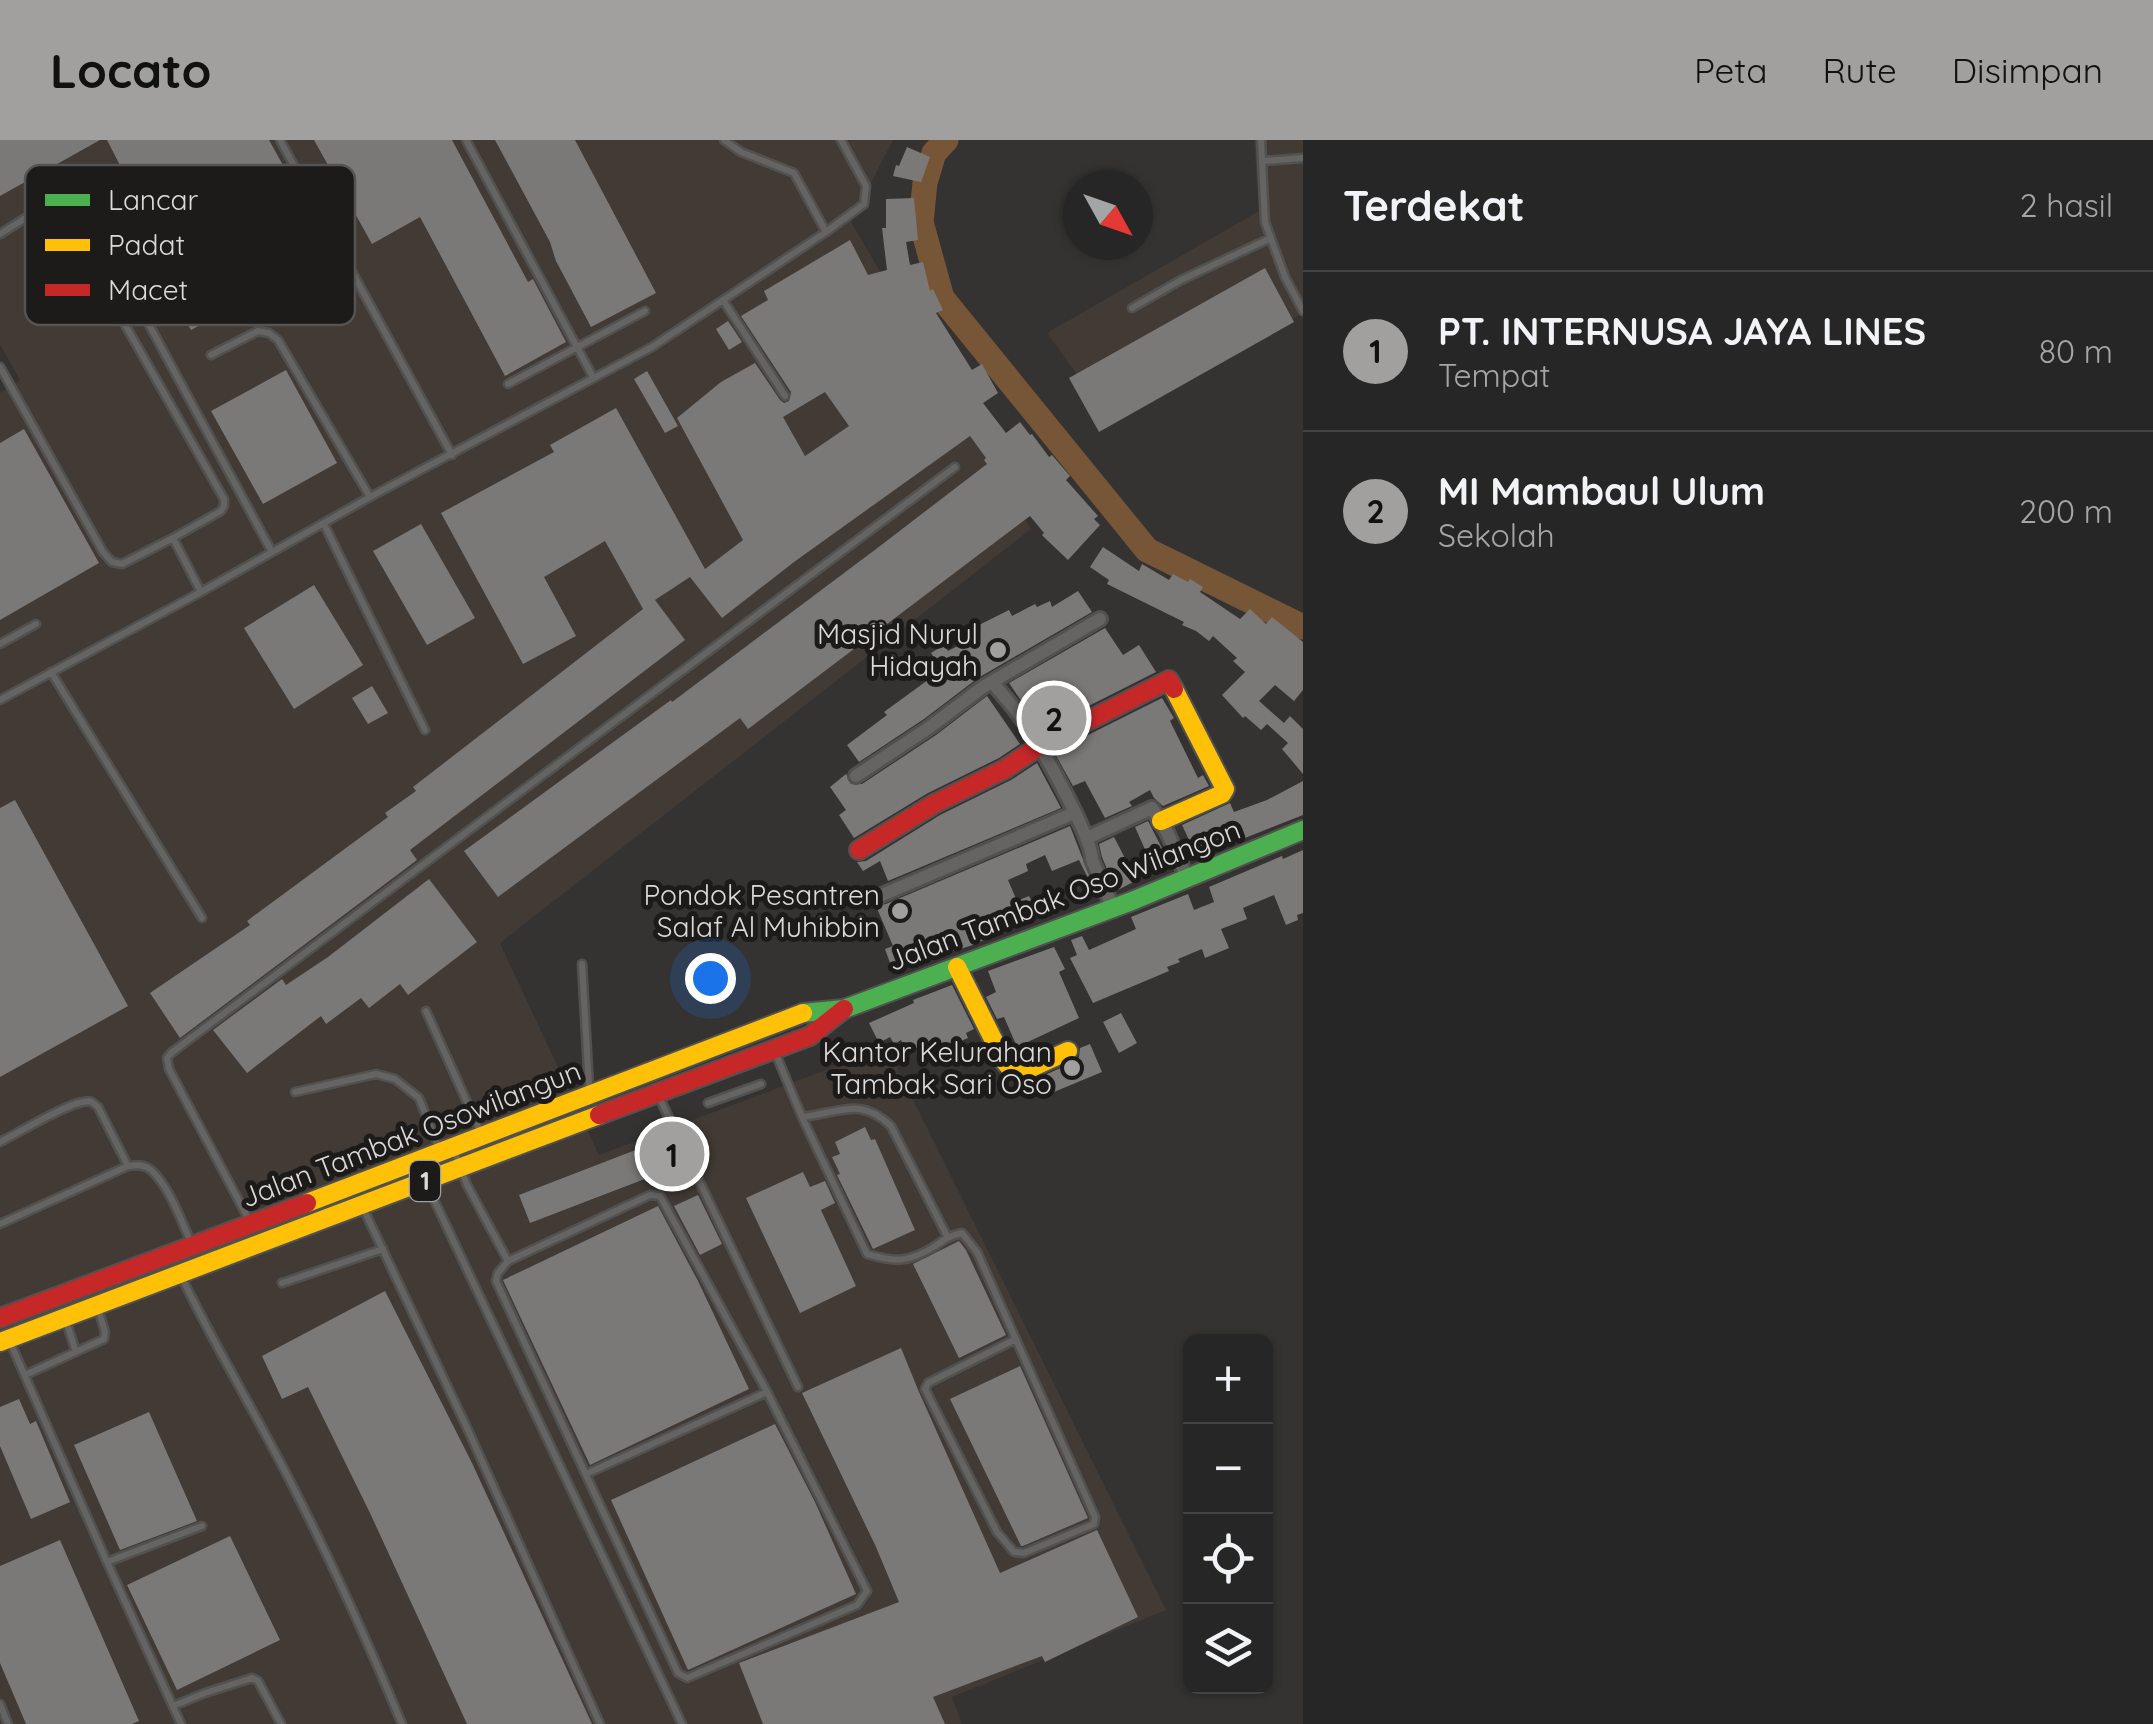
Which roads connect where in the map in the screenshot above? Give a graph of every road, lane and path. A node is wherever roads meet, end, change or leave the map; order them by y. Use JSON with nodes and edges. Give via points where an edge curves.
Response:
{"nodes":[{"id":1,"x":280,"y":140,"type":"edge"},
{"id":2,"x":466,"y":140,"type":"edge"},
{"id":3,"x":724,"y":140,"type":"edge"},
{"id":4,"x":841,"y":140,"type":"edge"},
{"id":5,"x":1261,"y":140,"type":"edge"},
{"id":6,"x":1303,"y":158,"type":"edge"},
{"id":7,"x":1262,"y":161,"type":"junction"},
{"id":8,"x":294,"y":165,"type":"edge"},
{"id":9,"x":25,"y":218,"type":"edge"},
{"id":10,"x":826,"y":232,"type":"junction"},
{"id":11,"x":0,"y":234,"type":"edge"},
{"id":12,"x":1271,"y":238,"type":"junction"},
{"id":13,"x":355,"y":277,"type":"edge"},
{"id":14,"x":723,"y":300,"type":"junction"},
{"id":15,"x":1132,"y":308,"type":"dead end"},
{"id":16,"x":645,"y":311,"type":"dead end"},
{"id":17,"x":1303,"y":311,"type":"edge"},
{"id":18,"x":125,"y":325,"type":"edge"},
{"id":19,"x":149,"y":325,"type":"edge"},
{"id":20,"x":578,"y":348,"type":"junction"},
{"id":21,"x":211,"y":355,"type":"dead end"},
{"id":22,"x":0,"y":367,"type":"edge"},
{"id":23,"x":593,"y":377,"type":"junction"},
{"id":24,"x":508,"y":384,"type":"dead end"},
{"id":25,"x":785,"y":396,"type":"dead end"},
{"id":26,"x":452,"y":455,"type":"junction"},
{"id":27,"x":954,"y":467,"type":"dead end"},
{"id":28,"x":370,"y":497,"type":"junction"},
{"id":29,"x":324,"y":524,"type":"junction"},
{"id":30,"x":173,"y":538,"type":"junction"},
{"id":31,"x":272,"y":552,"type":"junction"},
{"id":32,"x":200,"y":592,"type":"junction"},
{"id":33,"x":1100,"y":618,"type":"dead end"},
{"id":34,"x":36,"y":624,"type":"dead end"},
{"id":35,"x":0,"y":644,"type":"edge"},
{"id":36,"x":51,"y":672,"type":"junction"},
{"id":37,"x":992,"y":682,"type":"junction"},
{"id":38,"x":0,"y":700,"type":"edge"},
{"id":39,"x":426,"y":730,"type":"dead end"},
{"id":40,"x":1039,"y":746,"type":"junction"},
{"id":41,"x":856,"y":776,"type":"dead end"},
{"id":42,"x":1074,"y":813,"type":"junction"},
{"id":43,"x":1161,"y":821,"type":"junction"},
{"id":44,"x":1303,"y":830,"type":"edge"},
{"id":45,"x":1087,"y":838,"type":"junction"},
{"id":46,"x":859,"y":850,"type":"dead end"},
{"id":47,"x":1188,"y":880,"type":"junction"},
{"id":48,"x":869,"y":897,"type":"dead end"},
{"id":49,"x":1114,"y":910,"type":"junction"},
{"id":50,"x":202,"y":918,"type":"dead end"},
{"id":51,"x":582,"y":964,"type":"dead end"},
{"id":52,"x":957,"y":967,"type":"junction"},
{"id":53,"x":844,"y":1009,"type":"junction"},
{"id":54,"x":426,"y":1011,"type":"dead end"},
{"id":55,"x":766,"y":1028,"type":"junction"},
{"id":56,"x":775,"y":1051,"type":"junction"},
{"id":57,"x":1068,"y":1051,"type":"dead end"},
{"id":58,"x":649,"y":1073,"type":"junction"},
{"id":59,"x":760,"y":1084,"type":"dead end"},
{"id":60,"x":295,"y":1092,"type":"dead end"},
{"id":61,"x":657,"y":1094,"type":"junction"},
{"id":62,"x":590,"y":1096,"type":"junction"},
{"id":63,"x":708,"y":1104,"type":"dead end"},
{"id":64,"x":802,"y":1117,"type":"junction"},
{"id":65,"x":483,"y":1137,"type":"junction"},
{"id":66,"x":0,"y":1142,"type":"edge"},
{"id":67,"x":447,"y":1151,"type":"junction"},
{"id":68,"x":128,"y":1166,"type":"junction"},
{"id":69,"x":454,"y":1172,"type":"junction"},
{"id":70,"x":426,"y":1181,"type":"junction"},
{"id":71,"x":362,"y":1204,"type":"junction"},
{"id":72,"x":0,"y":1224,"type":"edge"},
{"id":73,"x":252,"y":1225,"type":"junction"},
{"id":74,"x":947,"y":1236,"type":"junction"},
{"id":75,"x":260,"y":1244,"type":"junction"},
{"id":76,"x":192,"y":1245,"type":"junction"},
{"id":77,"x":383,"y":1249,"type":"junction"},
{"id":78,"x":508,"y":1261,"type":"junction"},
{"id":79,"x":199,"y":1266,"type":"junction"},
{"id":80,"x":180,"y":1274,"type":"junction"},
{"id":81,"x":282,"y":1283,"type":"dead end"},
{"id":82,"x":62,"y":1295,"type":"junction"},
{"id":83,"x":96,"y":1306,"type":"junction"},
{"id":84,"x":0,"y":1318,"type":"edge"},
{"id":85,"x":65,"y":1318,"type":"junction"},
{"id":86,"x":1016,"y":1339,"type":"junction"},
{"id":87,"x":4,"y":1340,"type":"edge"},
{"id":88,"x":76,"y":1352,"type":"junction"},
{"id":89,"x":25,"y":1375,"type":"junction"},
{"id":90,"x":798,"y":1387,"type":"dead end"},
{"id":91,"x":767,"y":1392,"type":"junction"},
{"id":92,"x":586,"y":1474,"type":"junction"},
{"id":93,"x":202,"y":1526,"type":"dead end"},
{"id":94,"x":106,"y":1562,"type":"junction"},
{"id":95,"x":0,"y":1704,"type":"edge"},
{"id":96,"x":173,"y":1706,"type":"junction"},
{"id":97,"x":8,"y":1724,"type":"edge"},
{"id":98,"x":181,"y":1724,"type":"edge"},
{"id":99,"x":282,"y":1724,"type":"edge"},
{"id":100,"x":402,"y":1724,"type":"edge"},
{"id":101,"x":600,"y":1724,"type":"edge"},
{"id":102,"x":682,"y":1724,"type":"edge"}],
"edges":[{"from":1,"to":8,"type":"lane"},
{"from":2,"to":20,"type":"lane"},
{"from":3,"to":10,"type":"lane","via":[[794,173]]},
{"from":4,"to":10,"type":"lane","via":[[866,186],[864,204]]},
{"from":5,"to":7,"type":"lane"},
{"from":6,"to":7,"type":"lane"},
{"from":7,"to":12,"type":"lane"},
{"from":9,"to":11,"type":"lane"},
{"from":10,"to":14,"type":"lane"},
{"from":12,"to":15,"type":"lane"},
{"from":12,"to":17,"type":"lane"},
{"from":13,"to":26,"type":"lane"},
{"from":14,"to":23,"type":"lane"},
{"from":14,"to":25,"type":"lane"},
{"from":16,"to":20,"type":"lane"},
{"from":18,"to":30,"type":"lane","via":[[224,500],[221,511]]},
{"from":19,"to":31,"type":"lane"},
{"from":20,"to":23,"type":"lane"},
{"from":20,"to":24,"type":"lane"},
{"from":21,"to":28,"type":"lane","via":[[258,332],[278,340]]},
{"from":22,"to":30,"type":"lane","via":[[112,562],[122,564]]},
{"from":23,"to":26,"type":"lane"},
{"from":26,"to":28,"type":"lane"},
{"from":27,"to":73,"type":"lane","via":[[171,1053],[169,1069]]},
{"from":28,"to":29,"type":"lane"},
{"from":29,"to":31,"type":"lane"},
{"from":29,"to":39,"type":"lane"},
{"from":30,"to":32,"type":"lane"},
{"from":31,"to":32,"type":"lane"},
{"from":32,"to":36,"type":"lane"},
{"from":33,"to":37,"type":"street"},
{"from":34,"to":35,"type":"lane"},
{"from":36,"to":38,"type":"lane"},
{"from":36,"to":50,"type":"lane"},
{"from":37,"to":40,"type":"street"},
{"from":37,"to":41,"type":"street"},
{"from":40,"to":42,"type":"street"},
{"from":40,"to":43,"type":"main road","via":[[1169,680],[1225,789]]},
{"from":40,"to":46,"type":"main road"},
{"from":42,"to":45,"type":"street"},
{"from":42,"to":48,"type":"street"},
{"from":43,"to":45,"type":"street","via":[[1150,808]]},
{"from":43,"to":47,"type":"street"},
{"from":44,"to":47,"type":"main road","name":"Jalan Tambak Oso Wilangon","number":"1"},
{"from":45,"to":49,"type":"street"},
{"from":47,"to":49,"type":"main road","name":"Jalan Tambak Oso Wilangon","number":"1"},
{"from":49,"to":52,"type":"main road","name":"Jalan Tambak Oso Wilangon","number":"1"},
{"from":51,"to":62,"type":"lane"},
{"from":52,"to":53,"type":"main road","name":"Jalan Tambak Oso Wilangon","number":"1"},
{"from":52,"to":57,"type":"main road","via":[[1010,1068],[1020,1073]]},
{"from":53,"to":55,"type":"main road","name":"Jalan Tambak Osowilangun","number":"1","via":[[804,1013]]},
{"from":53,"to":56,"type":"main road","number":"1","via":[[810,1036]]},
{"from":54,"to":65,"type":"lane"},
{"from":55,"to":56,"type":"lane"},
{"from":55,"to":58,"type":"main road","name":"Jalan Tambak Osowilangun","number":"1"},
{"from":56,"to":61,"type":"main road","number":"1"},
{"from":56,"to":64,"type":"lane"},
{"from":58,"to":61,"type":"lane"},
{"from":58,"to":62,"type":"main road","name":"Jalan Tambak Osowilangun","number":"1"},
{"from":59,"to":63,"type":"lane"},
{"from":60,"to":67,"type":"lane","via":[[376,1074],[395,1079],[419,1098]]},
{"from":61,"to":69,"type":"main road","number":"1"},
{"from":61,"to":90,"type":"lane"},
{"from":62,"to":65,"type":"main road","name":"Jalan Tambak Osowilangun","number":"1"},
{"from":64,"to":74,"type":"lane","via":[[861,1108],[878,1113]]},
{"from":64,"to":74,"type":"lane","via":[[866,1254],[909,1259]]},
{"from":65,"to":67,"type":"main road","name":"Jalan Tambak Osowilangun","number":"1"},
{"from":66,"to":68,"type":"lane","via":[[92,1102]]},
{"from":67,"to":69,"type":"lane"},
{"from":67,"to":69,"type":"lane"},
{"from":67,"to":73,"type":"main road","name":"Jalan Tambak Osowilangun","number":"1"},
{"from":68,"to":72,"type":"lane"},
{"from":68,"to":76,"type":"lane","via":[[150,1168]]},
{"from":69,"to":70,"type":"main road","number":"1"},
{"from":69,"to":78,"type":"lane"},
{"from":70,"to":71,"type":"main road","number":"1"},
{"from":70,"to":102,"type":"lane"},
{"from":71,"to":75,"type":"main road","number":"1"},
{"from":71,"to":77,"type":"lane"},
{"from":73,"to":75,"type":"lane"},
{"from":73,"to":76,"type":"main road","name":"Jalan Tambak Osowilangun","number":"1"},
{"from":74,"to":86,"type":"lane","via":[[962,1233],[977,1252]]},
{"from":75,"to":79,"type":"main road","number":"1"},
{"from":76,"to":79,"type":"lane"},
{"from":76,"to":82,"type":"main road","name":"Jalan Tambak Osowilangun","number":"1"},
{"from":77,"to":81,"type":"lane"},
{"from":77,"to":101,"type":"lane"},
{"from":78,"to":91,"type":"lane","via":[[650,1194],[660,1196]]},
{"from":78,"to":92,"type":"lane","via":[[496,1281]]},
{"from":79,"to":80,"type":"main road","number":"1"},
{"from":80,"to":83,"type":"main road","number":"1"},
{"from":80,"to":100,"type":"lane","via":[[288,1476]]},
{"from":82,"to":84,"type":"main road","name":"Jalan Tambak Osowilangun","number":"1"},
{"from":82,"to":85,"type":"lane"},
{"from":83,"to":85,"type":"main road","number":"1"},
{"from":83,"to":88,"type":"lane","via":[[104,1338]]},
{"from":85,"to":87,"type":"main road","number":"1"},
{"from":85,"to":88,"type":"lane"},
{"from":86,"to":86,"type":"lane","via":[[925,1390],[997,1532],[1014,1552],[1024,1553],[1096,1521]]},
{"from":87,"to":89,"type":"lane"},
{"from":88,"to":89,"type":"lane"},
{"from":89,"to":94,"type":"lane"},
{"from":91,"to":92,"type":"lane"},
{"from":91,"to":92,"type":"lane","via":[[867,1591],[856,1605],[682,1676]]},
{"from":93,"to":94,"type":"lane"},
{"from":94,"to":96,"type":"lane"},
{"from":95,"to":97,"type":"lane"},
{"from":96,"to":98,"type":"lane"},
{"from":96,"to":99,"type":"lane","via":[[252,1678]]}]}
